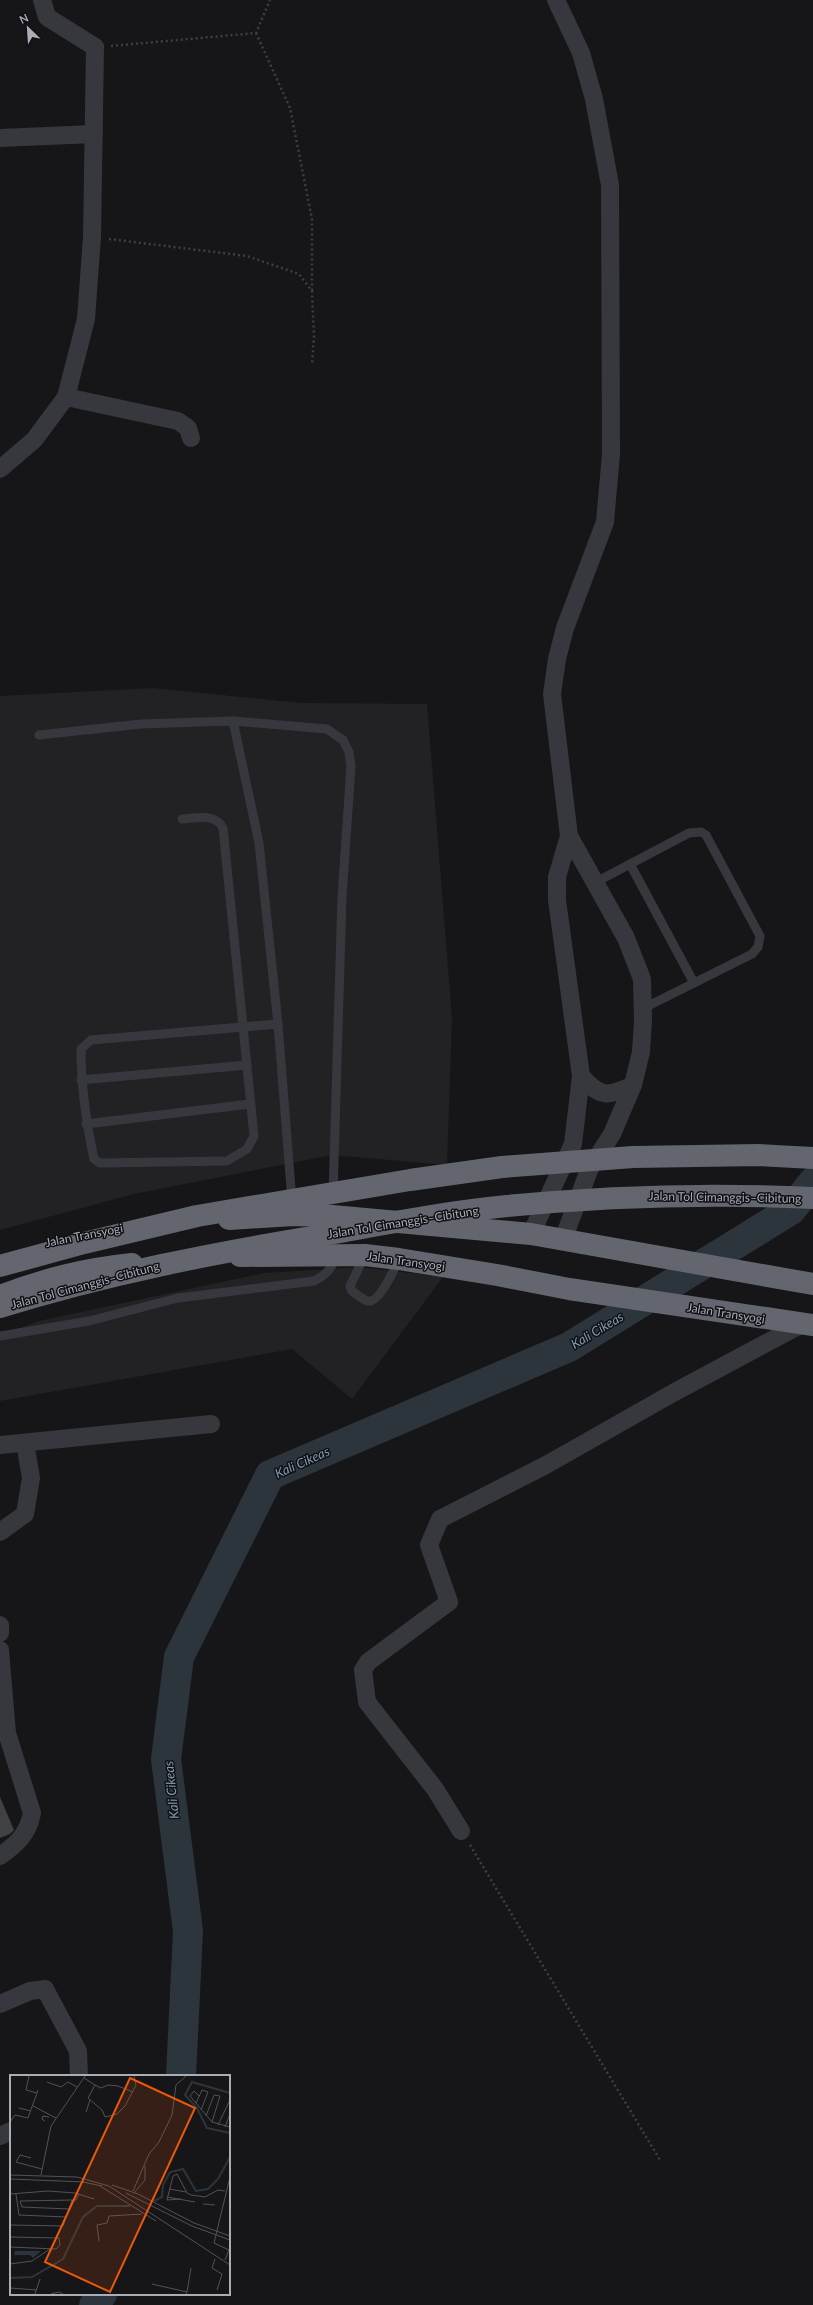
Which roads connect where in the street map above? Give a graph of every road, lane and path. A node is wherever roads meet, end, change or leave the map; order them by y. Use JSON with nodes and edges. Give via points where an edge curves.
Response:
{"nodes":[{"id":1,"x":42,"y":0,"type":"edge"},
{"id":2,"x":270,"y":0,"type":"edge"},
{"id":3,"x":556,"y":0,"type":"edge"},
{"id":4,"x":256,"y":33,"type":"junction"},
{"id":5,"x":95,"y":47,"type":"junction"},
{"id":6,"x":94,"y":134,"type":"junction"},
{"id":7,"x":0,"y":138,"type":"edge"},
{"id":8,"x":92,"y":237,"type":"junction"},
{"id":9,"x":312,"y":291,"type":"junction"},
{"id":10,"x":312,"y":366,"type":"dead end"},
{"id":11,"x":66,"y":397,"type":"junction"},
{"id":12,"x":191,"y":438,"type":"dead end"},
{"id":13,"x":0,"y":469,"type":"edge"},
{"id":14,"x":233,"y":721,"type":"junction"},
{"id":15,"x":39,"y":735,"type":"dead end"},
{"id":16,"x":182,"y":819,"type":"dead end"},
{"id":17,"x":569,"y":836,"type":"junction"},
{"id":18,"x":630,"y":864,"type":"junction"},
{"id":19,"x":596,"y":882,"type":"junction"},
{"id":20,"x":694,"y":983,"type":"junction"},
{"id":21,"x":642,"y":1009,"type":"junction"},
{"id":22,"x":278,"y":1024,"type":"junction"},
{"id":23,"x":243,"y":1026,"type":"junction"},
{"id":24,"x":247,"y":1065,"type":"junction"},
{"id":25,"x":581,"y":1076,"type":"junction"},
{"id":26,"x":81,"y":1080,"type":"junction"},
{"id":27,"x":633,"y":1085,"type":"junction"},
{"id":28,"x":250,"y":1104,"type":"junction"},
{"id":29,"x":86,"y":1124,"type":"junction"},
{"id":30,"x":813,"y":1158,"type":"edge"},
{"id":31,"x":813,"y":1198,"type":"edge"},
{"id":32,"x":332,"y":1208,"type":"junction"},
{"id":33,"x":293,"y":1215,"type":"junction"},
{"id":34,"x":531,"y":1234,"type":"junction"},
{"id":35,"x":563,"y":1240,"type":"junction"},
{"id":36,"x":337,"y":1255,"type":"junction"},
{"id":37,"x":365,"y":1255,"type":"junction"},
{"id":38,"x":0,"y":1257,"type":"edge"},
{"id":39,"x":399,"y":1259,"type":"junction"},
{"id":40,"x":0,"y":1266,"type":"edge"},
{"id":41,"x":806,"y":1282,"type":"edge"},
{"id":42,"x":0,"y":1296,"type":"edge"},
{"id":43,"x":0,"y":1307,"type":"edge"},
{"id":44,"x":807,"y":1325,"type":"edge"},
{"id":45,"x":0,"y":1336,"type":"edge"},
{"id":46,"x":211,"y":1424,"type":"dead end"},
{"id":47,"x":25,"y":1443,"type":"junction"},
{"id":48,"x":0,"y":1445,"type":"edge"},
{"id":49,"x":0,"y":1532,"type":"edge"},
{"id":50,"x":0,"y":1625,"type":"edge"},
{"id":51,"x":0,"y":1633,"type":"edge"},
{"id":52,"x":0,"y":1650,"type":"edge"},
{"id":53,"x":4,"y":1735,"type":"edge"},
{"id":54,"x":461,"y":1832,"type":"joint"},
{"id":55,"x":0,"y":1856,"type":"edge"},
{"id":56,"x":0,"y":2004,"type":"edge"},
{"id":57,"x":79,"y":2075,"type":"edge"},
{"id":58,"x":10,"y":2132,"type":"edge"},
{"id":59,"x":0,"y":2136,"type":"edge"},
{"id":60,"x":660,"y":2160,"type":"dead end"}],
"edges":[{"from":1,"to":5,"type":"street","via":[[47,17]]},
{"from":2,"to":4,"type":"path"},
{"from":3,"to":17,"type":"street","via":[[581,53],[594,99],[610,185],[611,454],[605,522],[564,628],[552,694]]},
{"from":4,"to":5,"type":"path"},
{"from":4,"to":9,"type":"path","via":[[290,108],[312,219]]},
{"from":5,"to":6,"type":"street"},
{"from":6,"to":7,"type":"street"},
{"from":6,"to":8,"type":"street"},
{"from":8,"to":9,"type":"path","via":[[247,256],[299,274]]},
{"from":8,"to":11,"type":"street","via":[[86,319]]},
{"from":9,"to":10,"type":"path"},
{"from":11,"to":12,"type":"street","via":[[178,421],[188,428]]},
{"from":11,"to":13,"type":"street","via":[[34,440]]},
{"from":14,"to":15,"type":"lane","via":[[141,724]]},
{"from":14,"to":22,"type":"lane","via":[[259,843]]},
{"from":14,"to":32,"type":"lane","via":[[327,729],[343,740],[349,752],[351,766],[342,897]]},
{"from":16,"to":23,"type":"lane","via":[[213,818],[220,822],[223,828]]},
{"from":17,"to":19,"type":"street"},
{"from":17,"to":25,"type":"street","via":[[557,877],[557,900]]},
{"from":18,"to":19,"type":"lane"},
{"from":18,"to":20,"type":"lane"},
{"from":18,"to":20,"type":"lane","via":[[689,833],[701,832],[706,835],[755,924],[760,936],[758,947],[752,954]]},
{"from":19,"to":21,"type":"street","via":[[626,938],[642,979]]},
{"from":20,"to":21,"type":"lane"},
{"from":21,"to":27,"type":"street","via":[[641,1052]]},
{"from":22,"to":23,"type":"lane"},
{"from":22,"to":33,"type":"lane"},
{"from":23,"to":24,"type":"lane"},
{"from":23,"to":26,"type":"lane","via":[[91,1040],[81,1049]]},
{"from":24,"to":26,"type":"lane"},
{"from":24,"to":28,"type":"lane"},
{"from":25,"to":27,"type":"street","via":[[592,1089],[602,1094],[613,1094]]},
{"from":25,"to":34,"type":"street","via":[[573,1144]]},
{"from":26,"to":29,"type":"lane"},
{"from":27,"to":35,"type":"street","via":[[612,1134],[589,1170]]},
{"from":28,"to":29,"type":"lane"},
{"from":28,"to":29,"type":"lane","via":[[254,1136],[242,1154],[227,1161],[100,1163],[94,1159]]},
{"from":30,"to":40,"type":"highway","bridge":true,"via":[[759,1155],[633,1157],[502,1167],[197,1216]]},
{"from":31,"to":43,"type":"highway","name":"Jalan Tol Cimanggis–Cibitung","bridge":true,"via":[[758,1195],[634,1196],[499,1207],[205,1255]]},
{"from":32,"to":33,"type":"highway","name":"Jalan Transyogi"},
{"from":32,"to":34,"type":"highway","name":"Jalan Transyogi"},
{"from":33,"to":38,"type":"highway","name":"Jalan Transyogi","via":[[143,1224],[39,1244]]},
{"from":34,"to":35,"type":"highway","name":"Jalan Transyogi"},
{"from":35,"to":41,"type":"highway","name":"Jalan Transyogi"},
{"from":36,"to":37,"type":"highway","name":"Jalan Transyogi"},
{"from":36,"to":42,"type":"highway","name":"Jalan Transyogi","via":[[222,1256],[90,1269],[38,1282]]},
{"from":36,"to":45,"type":"lane","via":[[334,1265],[325,1276],[314,1281],[178,1298],[89,1321]]},
{"from":37,"to":39,"type":"highway","name":"Jalan Transyogi"},
{"from":37,"to":39,"type":"lane","via":[[350,1286],[352,1291],[368,1301],[374,1300],[380,1294]]},
{"from":39,"to":44,"type":"highway","name":"Jalan Transyogi","via":[[569,1289]]},
{"from":44,"to":54,"type":"street","via":[[673,1393],[540,1469],[440,1519],[429,1545],[449,1602],[368,1662],[363,1670],[367,1702],[435,1789]]},
{"from":46,"to":47,"type":"street"},
{"from":47,"to":48,"type":"street"},
{"from":47,"to":49,"type":"street","via":[[31,1478],[25,1514]]},
{"from":50,"to":51,"type":"street"},
{"from":52,"to":53,"type":"street"},
{"from":53,"to":55,"type":"street","via":[[32,1812],[30,1825],[24,1835]]},
{"from":54,"to":60,"type":"path"},
{"from":56,"to":57,"type":"street","via":[[30,1991],[45,1989],[78,2051]]},
{"from":58,"to":59,"type":"street"}]}
